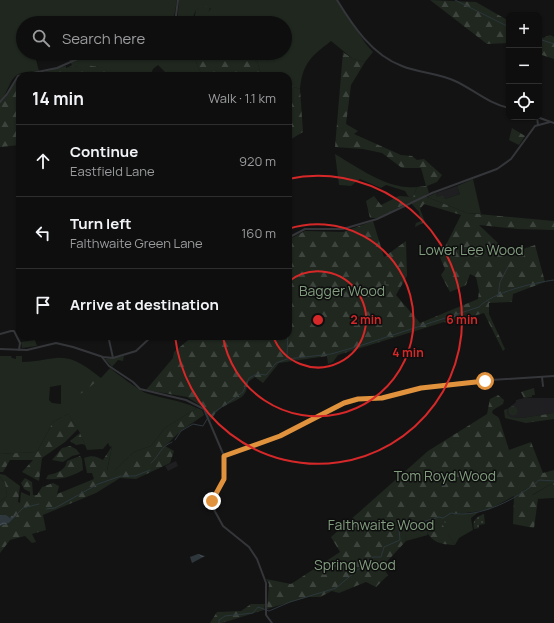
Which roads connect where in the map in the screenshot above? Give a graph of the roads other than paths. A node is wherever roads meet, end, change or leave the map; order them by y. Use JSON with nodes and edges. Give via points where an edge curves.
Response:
{"nodes":[{"id":1,"x":178,"y":0,"type":"edge"},
{"id":2,"x":337,"y":0,"type":"edge"},
{"id":3,"x":176,"y":16,"type":"edge"},
{"id":4,"x":75,"y":60,"type":"edge"},
{"id":5,"x":38,"y":72,"type":"edge"},
{"id":6,"x":16,"y":79,"type":"edge"},
{"id":7,"x":0,"y":102,"type":"edge"},
{"id":8,"x":506,"y":107,"type":"edge"},
{"id":9,"x":542,"y":119,"type":"edge"},
{"id":10,"x":537,"y":120,"type":"edge"},
{"id":11,"x":550,"y":122,"type":"junction"},
{"id":12,"x":554,"y":123,"type":"edge"},
{"id":13,"x":538,"y":125,"type":"junction"},
{"id":14,"x":292,"y":236,"type":"edge"},
{"id":15,"x":0,"y":334,"type":"edge"},
{"id":16,"x":16,"y":335,"type":"edge"},
{"id":17,"x":18,"y":340,"type":"edge"},
{"id":18,"x":109,"y":340,"type":"edge"},
{"id":19,"x":148,"y":340,"type":"edge"},
{"id":20,"x":0,"y":350,"type":"edge"},
{"id":21,"x":19,"y":350,"type":"junction"},
{"id":22,"x":102,"y":357,"type":"junction"},
{"id":23,"x":113,"y":358,"type":"junction"},
{"id":24,"x":554,"y":376,"type":"edge"},
{"id":25,"x":542,"y":377,"type":"junction"},
{"id":26,"x":543,"y":386,"type":"dead end"},
{"id":27,"x":224,"y":456,"type":"junction"},
{"id":28,"x":272,"y":623,"type":"edge"}],
"edges":[{"from":1,"to":3,"type":"street"},
{"from":2,"to":8,"type":"street","via":[[370,46],[388,58],[403,67],[455,81]]},
{"from":4,"to":5,"type":"street","via":[[57,68]]},
{"from":6,"to":7,"type":"street"},
{"from":9,"to":11,"type":"street"},
{"from":10,"to":13,"type":"street"},
{"from":11,"to":12,"type":"street"},
{"from":11,"to":13,"type":"street"},
{"from":13,"to":14,"type":"street","via":[[504,165],[377,219],[342,230],[305,229]]},
{"from":15,"to":16,"type":"street","via":[[14,331]]},
{"from":17,"to":21,"type":"street"},
{"from":18,"to":23,"type":"street"},
{"from":19,"to":23,"type":"street","via":[[136,351]]},
{"from":20,"to":21,"type":"street"},
{"from":21,"to":22,"type":"street","via":[[56,343],[73,346]]},
{"from":22,"to":23,"type":"street"},
{"from":22,"to":27,"type":"street","via":[[109,366],[140,389],[192,402],[204,409]]},
{"from":24,"to":25,"type":"street"},
{"from":25,"to":26,"type":"street"},
{"from":25,"to":27,"type":"street","via":[[461,382],[414,389],[382,398],[358,399],[344,403],[280,436]]},
{"from":27,"to":28,"type":"street","via":[[224,479],[212,501],[215,512],[223,526],[249,547],[257,560],[266,583],[266,610],[268,620]]}]}
